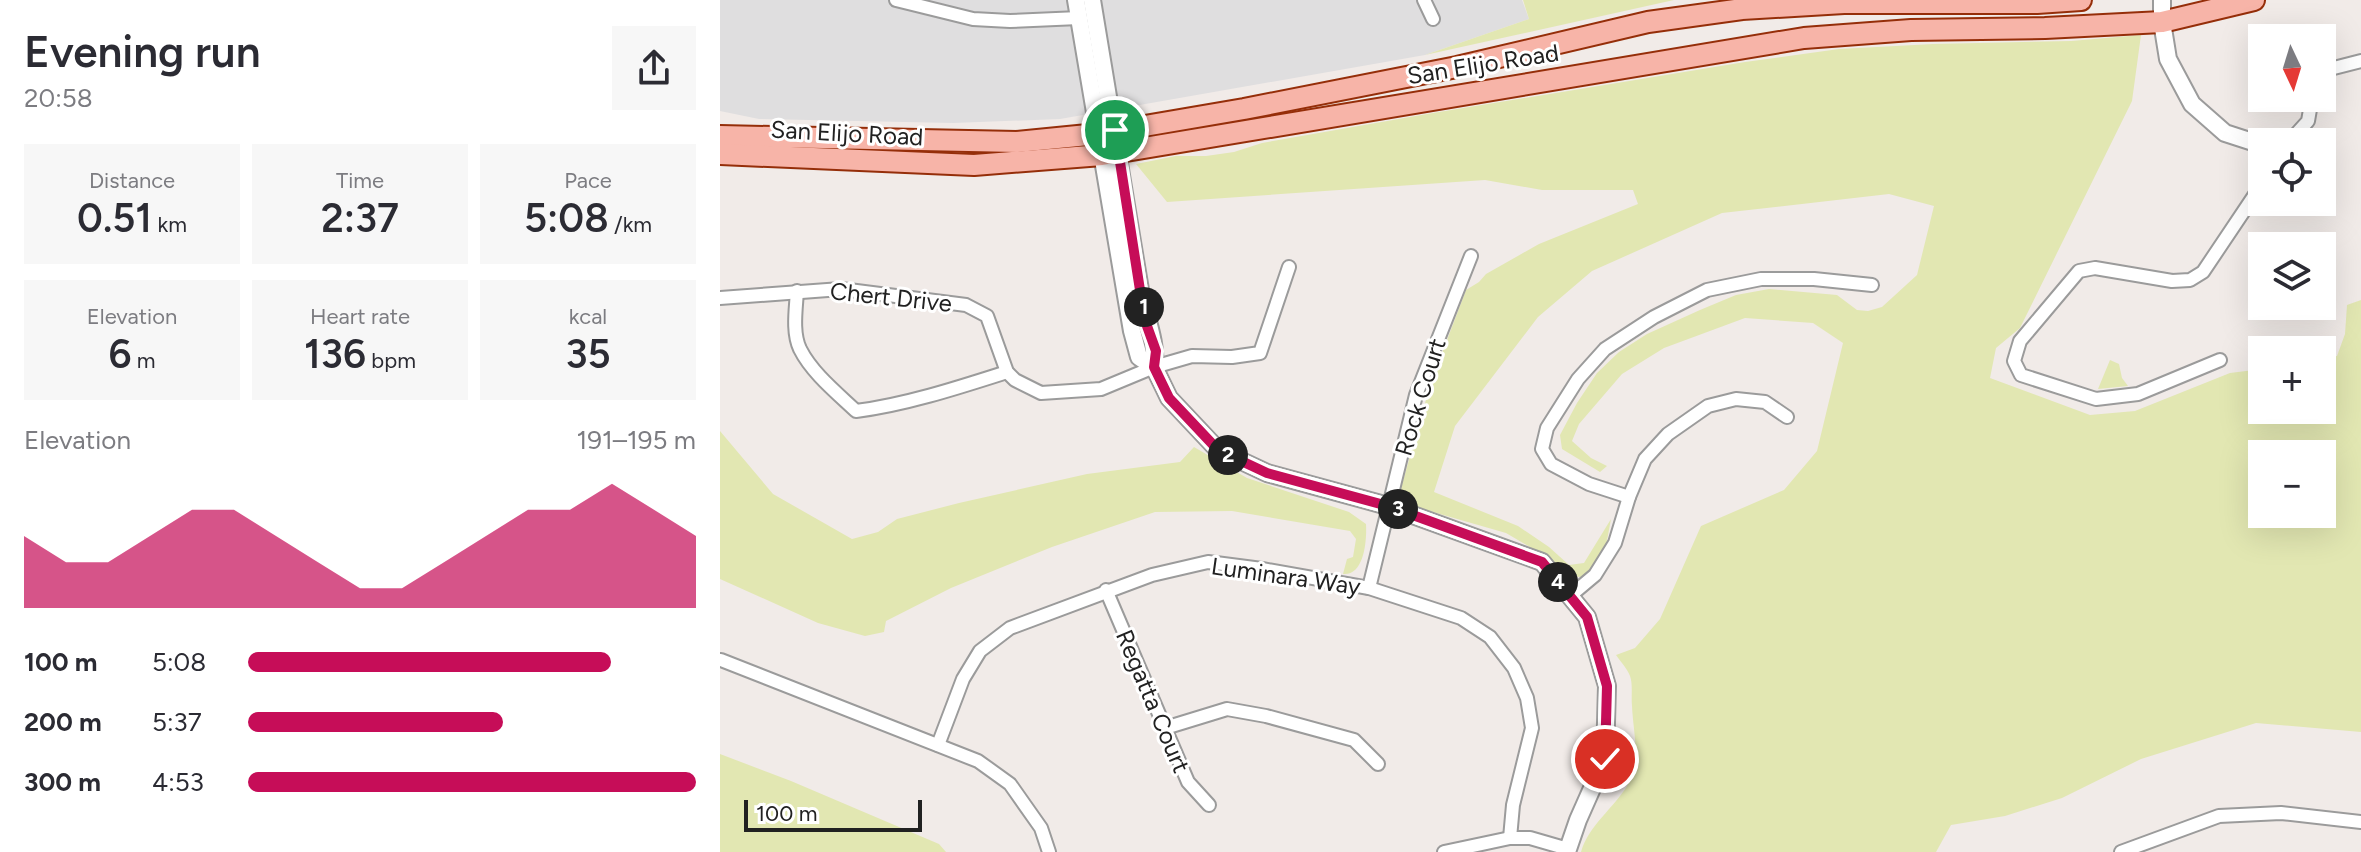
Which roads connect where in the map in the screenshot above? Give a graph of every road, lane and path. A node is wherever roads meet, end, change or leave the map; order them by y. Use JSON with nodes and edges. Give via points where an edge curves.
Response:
{"nodes":[{"id":1,"x":896,"y":0,"type":"edge"},
{"id":2,"x":1076,"y":0,"type":"edge"},
{"id":3,"x":1092,"y":0,"type":"edge"},
{"id":4,"x":1424,"y":0,"type":"edge"},
{"id":5,"x":2081,"y":0,"type":"edge"},
{"id":6,"x":2162,"y":0,"type":"edge"},
{"id":7,"x":2254,"y":0,"type":"edge"},
{"id":8,"x":1079,"y":18,"type":"junction"},
{"id":9,"x":1433,"y":19,"type":"dead end"},
{"id":10,"x":2162,"y":22,"type":"junction"},
{"id":11,"x":2361,"y":61,"type":"edge"},
{"id":12,"x":2336,"y":67,"type":"edge"},
{"id":13,"x":1106,"y":132,"type":"junction"},
{"id":14,"x":720,"y":136,"type":"edge"},
{"id":15,"x":2248,"y":140,"type":"edge"},
{"id":16,"x":720,"y":154,"type":"edge"},
{"id":17,"x":1110,"y":154,"type":"junction"},
{"id":18,"x":2248,"y":205,"type":"edge"},
{"id":19,"x":1471,"y":256,"type":"dead end"},
{"id":20,"x":1289,"y":267,"type":"dead end"},
{"id":21,"x":1872,"y":285,"type":"dead end"},
{"id":22,"x":797,"y":291,"type":"junction"},
{"id":23,"x":720,"y":298,"type":"edge"},
{"id":24,"x":2220,"y":360,"type":"dead end"},
{"id":25,"x":1154,"y":367,"type":"junction"},
{"id":26,"x":1007,"y":372,"type":"junction"},
{"id":27,"x":1787,"y":417,"type":"dead end"},
{"id":28,"x":1629,"y":497,"type":"junction"},
{"id":29,"x":1388,"y":506,"type":"junction"},
{"id":30,"x":1369,"y":588,"type":"junction"},
{"id":31,"x":1106,"y":590,"type":"junction"},
{"id":32,"x":1570,"y":596,"type":"junction"},
{"id":33,"x":721,"y":660,"type":"edge"},
{"id":34,"x":1165,"y":728,"type":"junction"},
{"id":35,"x":938,"y":745,"type":"junction"},
{"id":36,"x":1378,"y":764,"type":"dead end"},
{"id":37,"x":1209,"y":805,"type":"dead end"},
{"id":38,"x":2361,"y":822,"type":"edge"},
{"id":39,"x":1510,"y":838,"type":"junction"},
{"id":40,"x":1568,"y":851,"type":"edge"},
{"id":41,"x":1049,"y":852,"type":"edge"},
{"id":42,"x":1444,"y":852,"type":"edge"},
{"id":43,"x":2121,"y":852,"type":"edge"}],
"edges":[{"from":1,"to":8,"type":"street","via":[[973,19]]},
{"from":2,"to":8,"type":"street"},
{"from":3,"to":13,"type":"street"},
{"from":4,"to":9,"type":"street"},
{"from":5,"to":13,"type":"main road","name":"San Elijo Road","via":[[1742,9],[1648,22],[1457,67]]},
{"from":6,"to":10,"type":"street"},
{"from":7,"to":10,"type":"main road","name":"San Elijo Road"},
{"from":8,"to":13,"type":"street"},
{"from":10,"to":15,"type":"street","via":[[2168,59],[2192,104],[2225,133]]},
{"from":10,"to":17,"type":"main road","name":"San Elijo Road","via":[[1804,38]]},
{"from":11,"to":12,"type":"street"},
{"from":13,"to":14,"type":"main road","name":"San Elijo Road","via":[[1017,142]]},
{"from":13,"to":17,"type":"street"},
{"from":16,"to":17,"type":"main road","name":"San Elijo Road","via":[[974,165]]},
{"from":17,"to":25,"type":"street","via":[[1132,331],[1139,357]]},
{"from":18,"to":24,"type":"street","via":[[2203,272],[2190,280],[2095,268],[2079,271],[2020,341],[2014,361],[2021,375],[2096,399],[2138,394]]},
{"from":19,"to":29,"type":"street","name":"Rock Court","via":[[1416,395]]},
{"from":20,"to":25,"type":"street","via":[[1260,353],[1192,356]]},
{"from":21,"to":28,"type":"street","via":[[1761,279],[1707,290],[1605,349],[1578,379],[1547,428],[1542,449],[1551,464]]},
{"from":22,"to":23,"type":"street","name":"Chert Drive"},
{"from":22,"to":26,"type":"street","name":"Chert Drive","via":[[841,289],[966,305],[987,316]]},
{"from":22,"to":26,"type":"street","via":[[799,347],[856,411]]},
{"from":25,"to":26,"type":"street","via":[[1101,389],[1041,393]]},
{"from":25,"to":29,"type":"street","via":[[1169,398],[1218,450],[1267,473]]},
{"from":27,"to":28,"type":"street","via":[[1765,402],[1736,399],[1708,406],[1668,434],[1645,459]]},
{"from":28,"to":32,"type":"street","via":[[1615,543],[1595,575]]},
{"from":29,"to":30,"type":"street","name":"Rock Court"},
{"from":29,"to":32,"type":"street","via":[[1542,562]]},
{"from":30,"to":31,"type":"street","name":"Luminara Way","via":[[1208,562]]},
{"from":30,"to":39,"type":"street","name":"Luminara Way","via":[[1461,618],[1490,637],[1514,668],[1532,728]]},
{"from":31,"to":34,"type":"street","name":"Regatta Court"},
{"from":31,"to":35,"type":"street","name":"Luminara Way","via":[[1010,628],[980,651],[963,679]]},
{"from":32,"to":40,"type":"street","via":[[1587,617],[1607,686],[1605,759]]},
{"from":33,"to":35,"type":"street"},
{"from":34,"to":36,"type":"street","via":[[1227,709],[1354,740]]},
{"from":34,"to":37,"type":"street","name":"Regatta Court","via":[[1188,782]]},
{"from":35,"to":41,"type":"street","via":[[978,761],[1010,784],[1041,828]]},
{"from":38,"to":43,"type":"street","via":[[2281,813],[2219,816]]},
{"from":39,"to":40,"type":"street","via":[[1530,838]]},
{"from":39,"to":42,"type":"street"}]}
